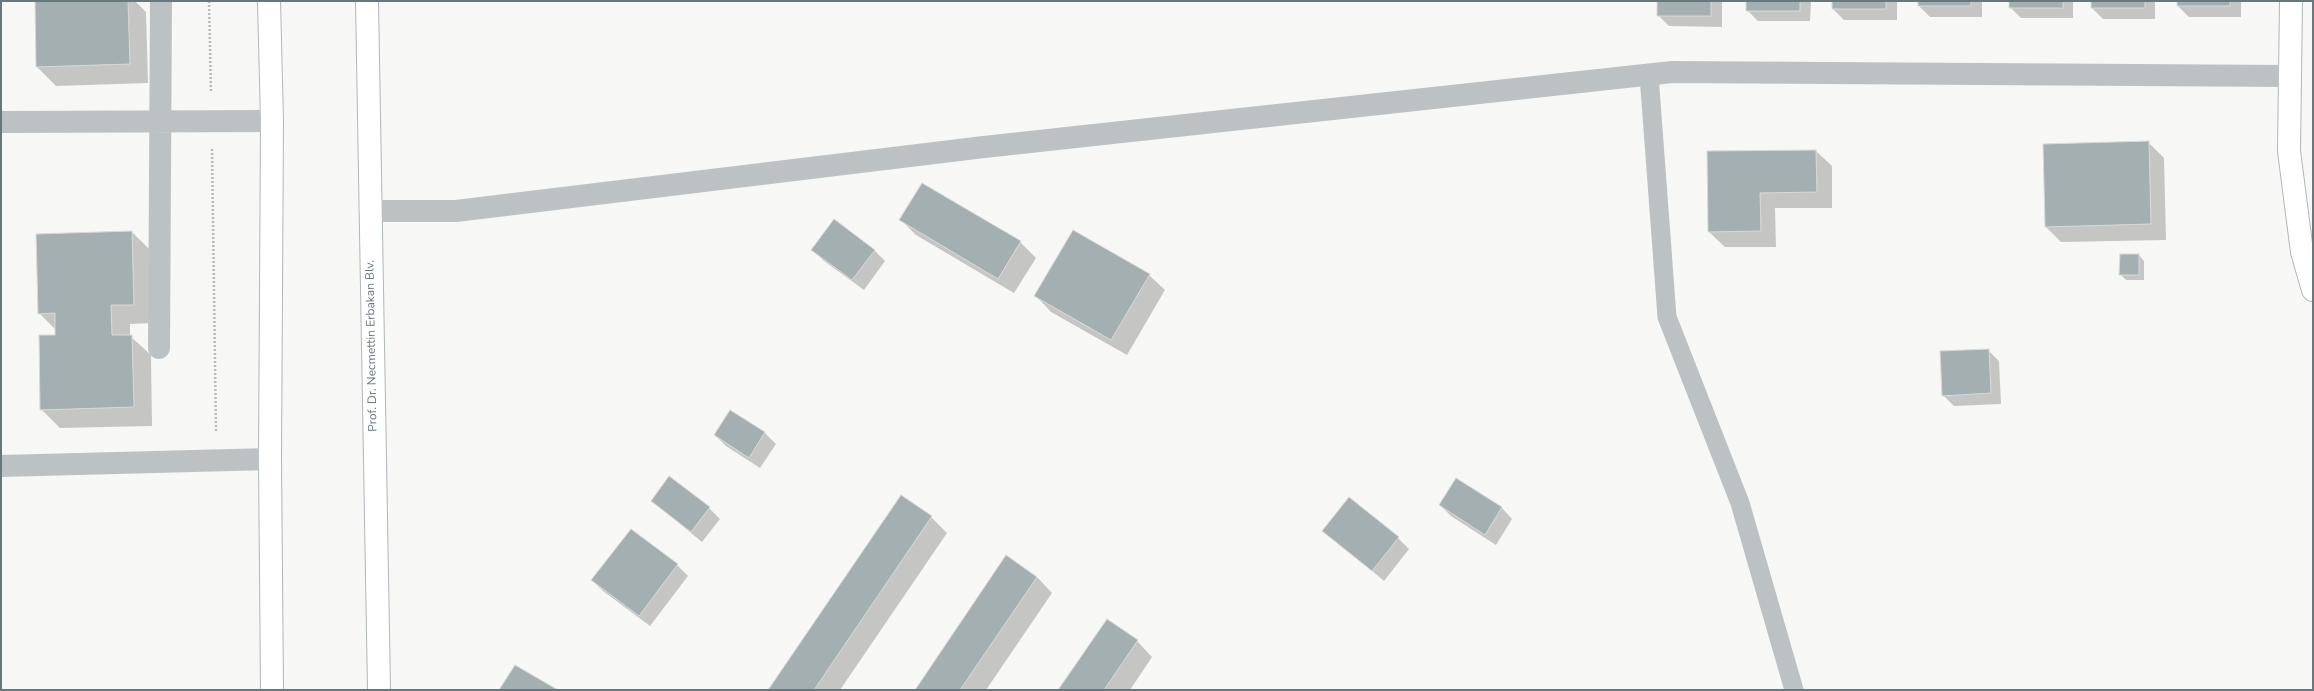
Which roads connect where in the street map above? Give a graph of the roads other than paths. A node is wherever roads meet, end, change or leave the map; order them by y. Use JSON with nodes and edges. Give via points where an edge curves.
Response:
{"nodes":[{"id":1,"x":161,"y":1,"type":"edge"},
{"id":2,"x":269,"y":1,"type":"edge"},
{"id":3,"x":367,"y":1,"type":"edge"},
{"id":4,"x":2291,"y":1,"type":"edge"},
{"id":5,"x":1649,"y":75,"type":"junction"},
{"id":6,"x":2290,"y":76,"type":"junction"},
{"id":7,"x":272,"y":121,"type":"junction"},
{"id":8,"x":1,"y":122,"type":"edge"},
{"id":9,"x":160,"y":122,"type":"junction"},
{"id":10,"x":370,"y":211,"type":"junction"},
{"id":11,"x":2313,"y":290,"type":"edge"},
{"id":12,"x":159,"y":348,"type":"dead end"},
{"id":13,"x":270,"y":459,"type":"junction"},
{"id":14,"x":1,"y":466,"type":"edge"},
{"id":15,"x":272,"y":690,"type":"edge"},
{"id":16,"x":379,"y":690,"type":"edge"},
{"id":17,"x":1794,"y":690,"type":"edge"}],
"edges":[{"from":1,"to":9,"type":"street"},
{"from":2,"to":7,"type":"main road"},
{"from":3,"to":10,"type":"main road","name":"Prof. Dr. Necmettin Erbakan Blv."},
{"from":4,"to":6,"type":"main road"},
{"from":5,"to":6,"type":"street","via":[[1680,72]]},
{"from":5,"to":10,"type":"street","via":[[1000,145],[456,210]]},
{"from":5,"to":17,"type":"lane","via":[[1667,317],[1740,503]]},
{"from":6,"to":11,"type":"main road","via":[[2289,151],[2302,252]]},
{"from":7,"to":9,"type":"street"},
{"from":7,"to":13,"type":"main road"},
{"from":8,"to":9,"type":"street"},
{"from":9,"to":12,"type":"street"},
{"from":10,"to":16,"type":"main road","name":"Prof. Dr. Necmettin Erbakan Blv."},
{"from":13,"to":14,"type":"street"},
{"from":13,"to":15,"type":"main road"}]}
